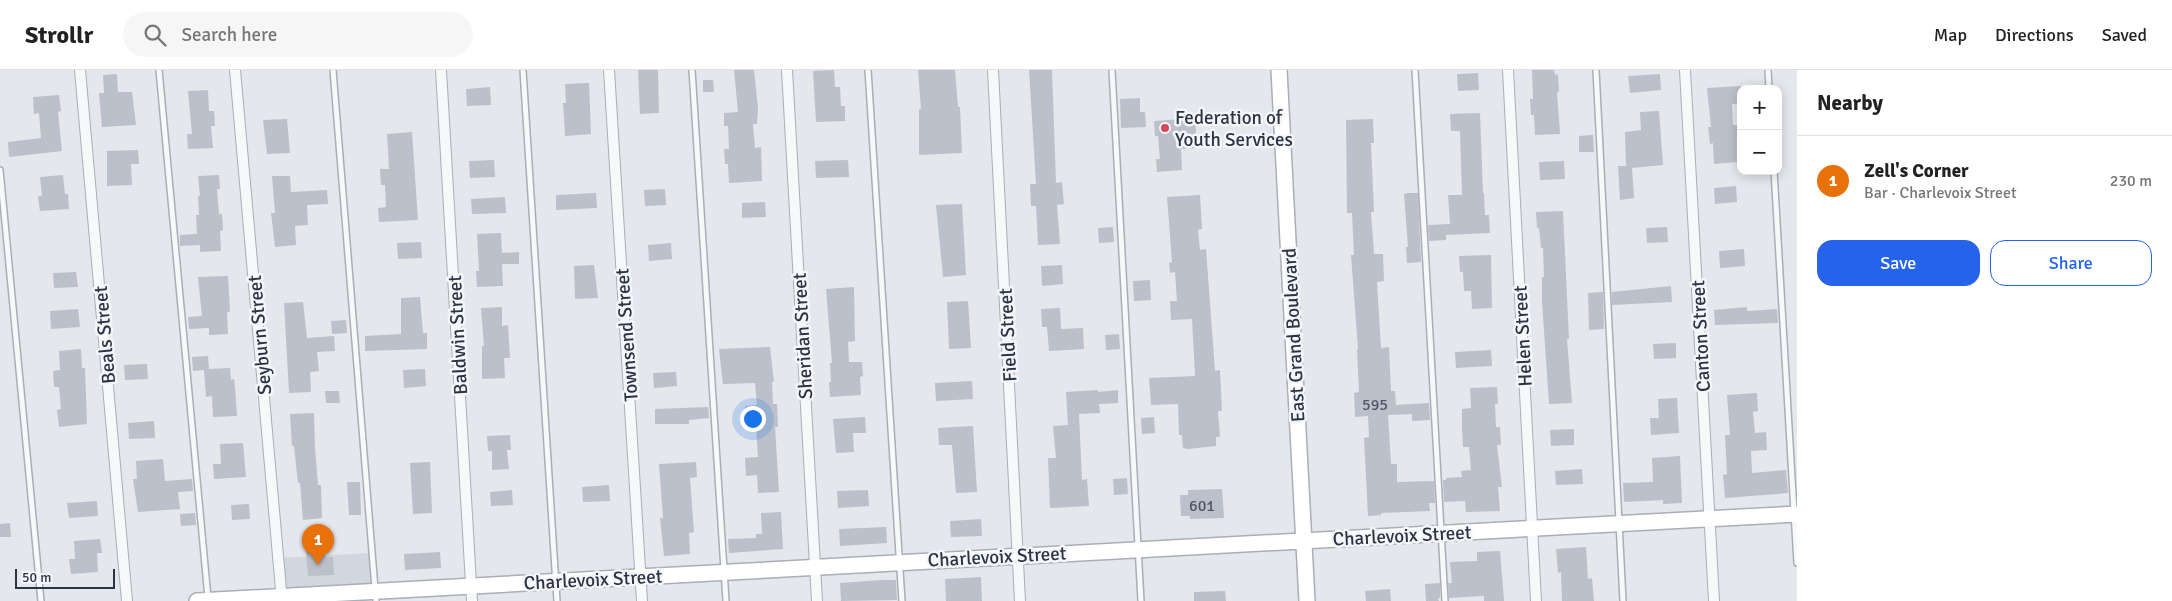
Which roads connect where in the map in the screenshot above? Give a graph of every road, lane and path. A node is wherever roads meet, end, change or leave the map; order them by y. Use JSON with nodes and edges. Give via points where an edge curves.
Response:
{"nodes":[{"id":1,"x":80,"y":70,"type":"edge"},
{"id":2,"x":159,"y":70,"type":"edge"},
{"id":3,"x":235,"y":70,"type":"edge"},
{"id":4,"x":333,"y":70,"type":"edge"},
{"id":5,"x":441,"y":70,"type":"edge"},
{"id":6,"x":523,"y":70,"type":"edge"},
{"id":7,"x":609,"y":70,"type":"edge"},
{"id":8,"x":692,"y":70,"type":"edge"},
{"id":9,"x":787,"y":70,"type":"edge"},
{"id":10,"x":868,"y":70,"type":"edge"},
{"id":11,"x":993,"y":70,"type":"edge"},
{"id":12,"x":1112,"y":70,"type":"edge"},
{"id":13,"x":1279,"y":70,"type":"edge"},
{"id":14,"x":1415,"y":70,"type":"edge"},
{"id":15,"x":1508,"y":70,"type":"edge"},
{"id":16,"x":1596,"y":70,"type":"edge"},
{"id":17,"x":1685,"y":70,"type":"edge"},
{"id":18,"x":1768,"y":70,"type":"edge"},
{"id":19,"x":1769,"y":85,"type":"edge"},
{"id":20,"x":0,"y":170,"type":"edge"},
{"id":21,"x":1774,"y":175,"type":"edge"},
{"id":22,"x":1796,"y":514,"type":"edge"},
{"id":23,"x":1710,"y":518,"type":"junction"},
{"id":24,"x":1620,"y":524,"type":"junction"},
{"id":25,"x":1532,"y":528,"type":"junction"},
{"id":26,"x":1442,"y":533,"type":"junction"},
{"id":27,"x":1304,"y":540,"type":"junction"},
{"id":28,"x":1138,"y":548,"type":"junction"},
{"id":29,"x":1018,"y":555,"type":"junction"},
{"id":30,"x":900,"y":562,"type":"junction"},
{"id":31,"x":1797,"y":563,"type":"edge"},
{"id":32,"x":815,"y":566,"type":"junction"},
{"id":33,"x":724,"y":571,"type":"junction"},
{"id":34,"x":640,"y":576,"type":"junction"},
{"id":35,"x":556,"y":580,"type":"junction"},
{"id":36,"x":471,"y":584,"type":"junction"},
{"id":37,"x":376,"y":596,"type":"edge"},
{"id":38,"x":282,"y":598,"type":"edge"},
{"id":39,"x":42,"y":601,"type":"edge"},
{"id":40,"x":127,"y":601,"type":"edge"},
{"id":41,"x":205,"y":601,"type":"edge"},
{"id":42,"x":472,"y":601,"type":"edge"},
{"id":43,"x":557,"y":601,"type":"edge"},
{"id":44,"x":642,"y":601,"type":"edge"},
{"id":45,"x":726,"y":601,"type":"edge"},
{"id":46,"x":817,"y":601,"type":"edge"},
{"id":47,"x":902,"y":601,"type":"edge"},
{"id":48,"x":1020,"y":601,"type":"edge"},
{"id":49,"x":1141,"y":601,"type":"edge"},
{"id":50,"x":1307,"y":601,"type":"edge"},
{"id":51,"x":1446,"y":601,"type":"edge"},
{"id":52,"x":1536,"y":601,"type":"edge"},
{"id":53,"x":1624,"y":601,"type":"edge"},
{"id":54,"x":1714,"y":601,"type":"edge"}],
"edges":[{"from":1,"to":40,"type":"street","name":"Beals Street"},
{"from":2,"to":41,"type":"lane"},
{"from":3,"to":38,"type":"street","name":"Seyburn Street"},
{"from":4,"to":37,"type":"lane"},
{"from":5,"to":36,"type":"street","name":"Baldwin Street"},
{"from":6,"to":35,"type":"lane"},
{"from":7,"to":34,"type":"street","name":"Townsend Street"},
{"from":8,"to":33,"type":"lane"},
{"from":9,"to":32,"type":"street","name":"Sheridan Street"},
{"from":10,"to":30,"type":"lane"},
{"from":11,"to":29,"type":"street","name":"Field Street"},
{"from":12,"to":28,"type":"lane"},
{"from":13,"to":27,"type":"street","name":"East Grand Boulevard"},
{"from":14,"to":26,"type":"lane"},
{"from":15,"to":25,"type":"street","name":"Helen Street"},
{"from":16,"to":24,"type":"lane"},
{"from":17,"to":23,"type":"street","name":"Canton Street"},
{"from":18,"to":19,"type":"lane"},
{"from":20,"to":39,"type":"lane"},
{"from":21,"to":22,"type":"lane"},
{"from":22,"to":23,"type":"street","name":"Charlevoix Street"},
{"from":22,"to":31,"type":"lane"},
{"from":23,"to":24,"type":"street","name":"Charlevoix Street"},
{"from":23,"to":54,"type":"street","name":"Canton Street"},
{"from":24,"to":25,"type":"street","name":"Charlevoix Street"},
{"from":24,"to":53,"type":"lane"},
{"from":25,"to":26,"type":"street","name":"Charlevoix Street"},
{"from":25,"to":52,"type":"street","name":"Helen Street"},
{"from":26,"to":27,"type":"street","name":"Charlevoix Street"},
{"from":26,"to":51,"type":"lane"},
{"from":27,"to":28,"type":"street","name":"Charlevoix Street"},
{"from":27,"to":50,"type":"street","name":"East Grand Boulevard"},
{"from":28,"to":29,"type":"street","name":"Charlevoix Street"},
{"from":28,"to":49,"type":"lane"},
{"from":29,"to":30,"type":"street","name":"Charlevoix Street"},
{"from":29,"to":48,"type":"street","name":"Field Street"},
{"from":30,"to":32,"type":"street","name":"Charlevoix Street"},
{"from":30,"to":47,"type":"lane"},
{"from":32,"to":33,"type":"street","name":"Charlevoix Street"},
{"from":32,"to":46,"type":"street","name":"Sheridan Street"},
{"from":33,"to":34,"type":"street","name":"Charlevoix Street"},
{"from":33,"to":45,"type":"lane"},
{"from":34,"to":35,"type":"street","name":"Charlevoix Street"},
{"from":34,"to":44,"type":"street","name":"Townsend Street"},
{"from":35,"to":36,"type":"street","name":"Charlevoix Street"},
{"from":35,"to":43,"type":"lane"},
{"from":36,"to":37,"type":"street","name":"Charlevoix Street"},
{"from":36,"to":42,"type":"street","name":"Baldwin Street"},
{"from":37,"to":38,"type":"street","name":"Charlevoix Street"},
{"from":38,"to":41,"type":"street","name":"Charlevoix Street"}]}
